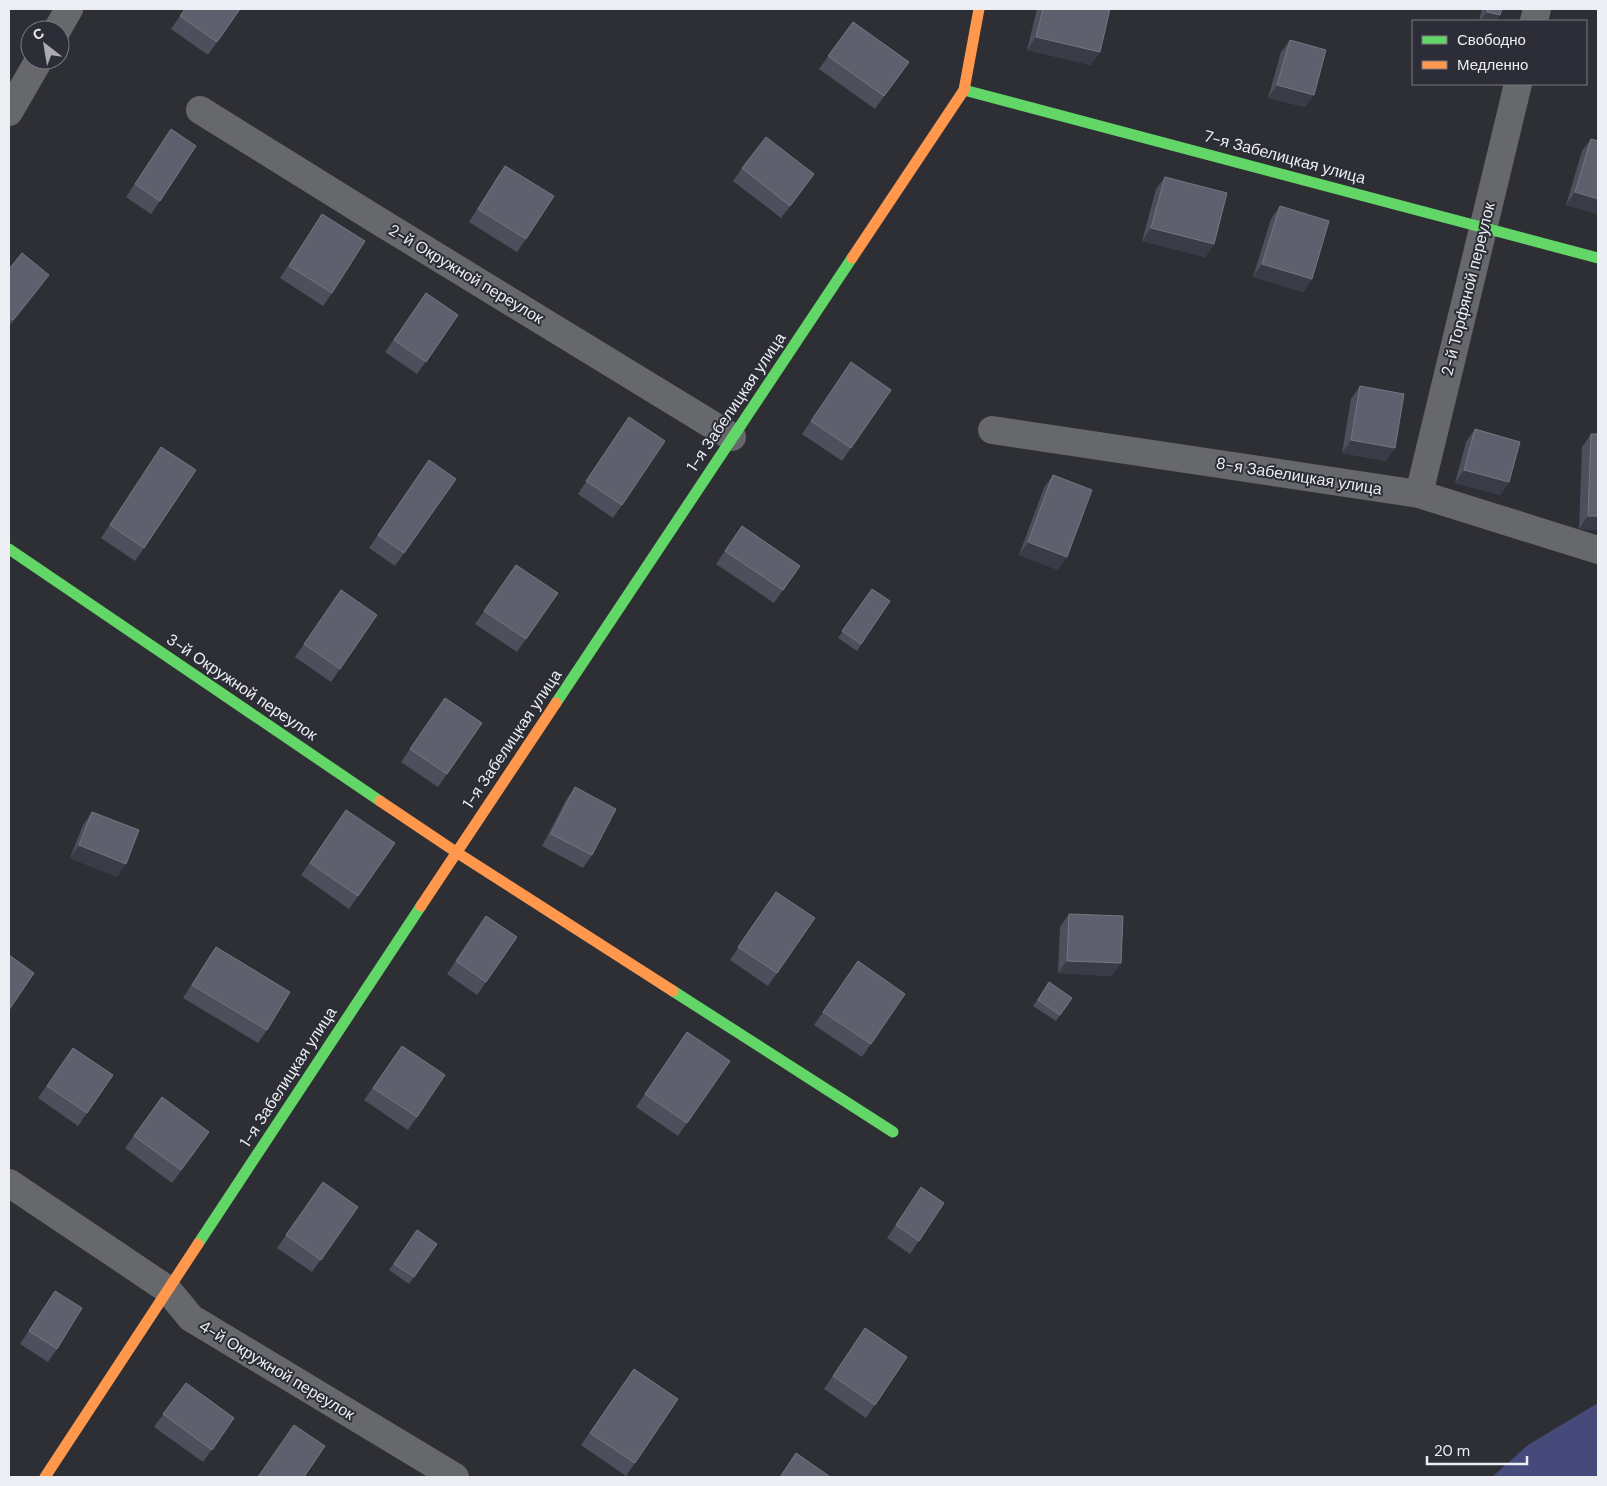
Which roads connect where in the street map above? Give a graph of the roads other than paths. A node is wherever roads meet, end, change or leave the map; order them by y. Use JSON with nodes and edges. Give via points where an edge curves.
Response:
{"nodes":[{"id":1,"x":69,"y":9,"type":"edge"},
{"id":2,"x":973,"y":11,"type":"edge"},
{"id":3,"x":62,"y":20,"type":"edge"},
{"id":4,"x":33,"y":70,"type":"edge"},
{"id":5,"x":1518,"y":85,"type":"edge"},
{"id":6,"x":964,"y":90,"type":"junction"},
{"id":7,"x":200,"y":110,"type":"dead end"},
{"id":8,"x":9,"y":112,"type":"edge"},
{"id":9,"x":1483,"y":226,"type":"junction"},
{"id":10,"x":1598,"y":258,"type":"edge"},
{"id":11,"x":992,"y":430,"type":"dead end"},
{"id":12,"x":732,"y":436,"type":"junction"},
{"id":13,"x":1419,"y":494,"type":"junction"},
{"id":14,"x":9,"y":549,"type":"edge"},
{"id":15,"x":1598,"y":550,"type":"edge"},
{"id":16,"x":456,"y":852,"type":"junction"},
{"id":17,"x":893,"y":1132,"type":"dead end"},
{"id":18,"x":9,"y":1183,"type":"edge"},
{"id":19,"x":168,"y":1289,"type":"junction"},
{"id":20,"x":45,"y":1477,"type":"edge"},
{"id":21,"x":455,"y":1477,"type":"edge"}],
"edges":[{"from":1,"to":3,"type":"street"},
{"from":2,"to":6,"type":"street","name":"1-я Забелицкая улица"},
{"from":4,"to":8,"type":"street"},
{"from":5,"to":9,"type":"street","name":"2-й Торфяной переулок"},
{"from":6,"to":9,"type":"street","name":"7-я Забелицкая улица"},
{"from":6,"to":12,"type":"street","name":"1-я Забелицкая улица"},
{"from":7,"to":12,"type":"street","name":"2-й Окружной переулок"},
{"from":9,"to":10,"type":"street","name":"7-я Забелицкая улица"},
{"from":9,"to":13,"type":"street","name":"2-й Торфяной переулок"},
{"from":11,"to":13,"type":"street","name":"8-я Забелицкая улица"},
{"from":12,"to":16,"type":"street","name":"1-я Забелицкая улица"},
{"from":13,"to":15,"type":"street","name":"8-я Забелицкая улица"},
{"from":14,"to":16,"type":"street","name":"3-й Окружной переулок"},
{"from":16,"to":17,"type":"street","name":"3-й Окружной переулок"},
{"from":16,"to":19,"type":"street","name":"1-я Забелицкая улица"},
{"from":18,"to":19,"type":"street","name":"4-й Окружной переулок"},
{"from":19,"to":20,"type":"street","name":"1-я Забелицкая улица"},
{"from":19,"to":21,"type":"street","name":"4-й Окружной переулок","via":[[191,1318]]}]}
